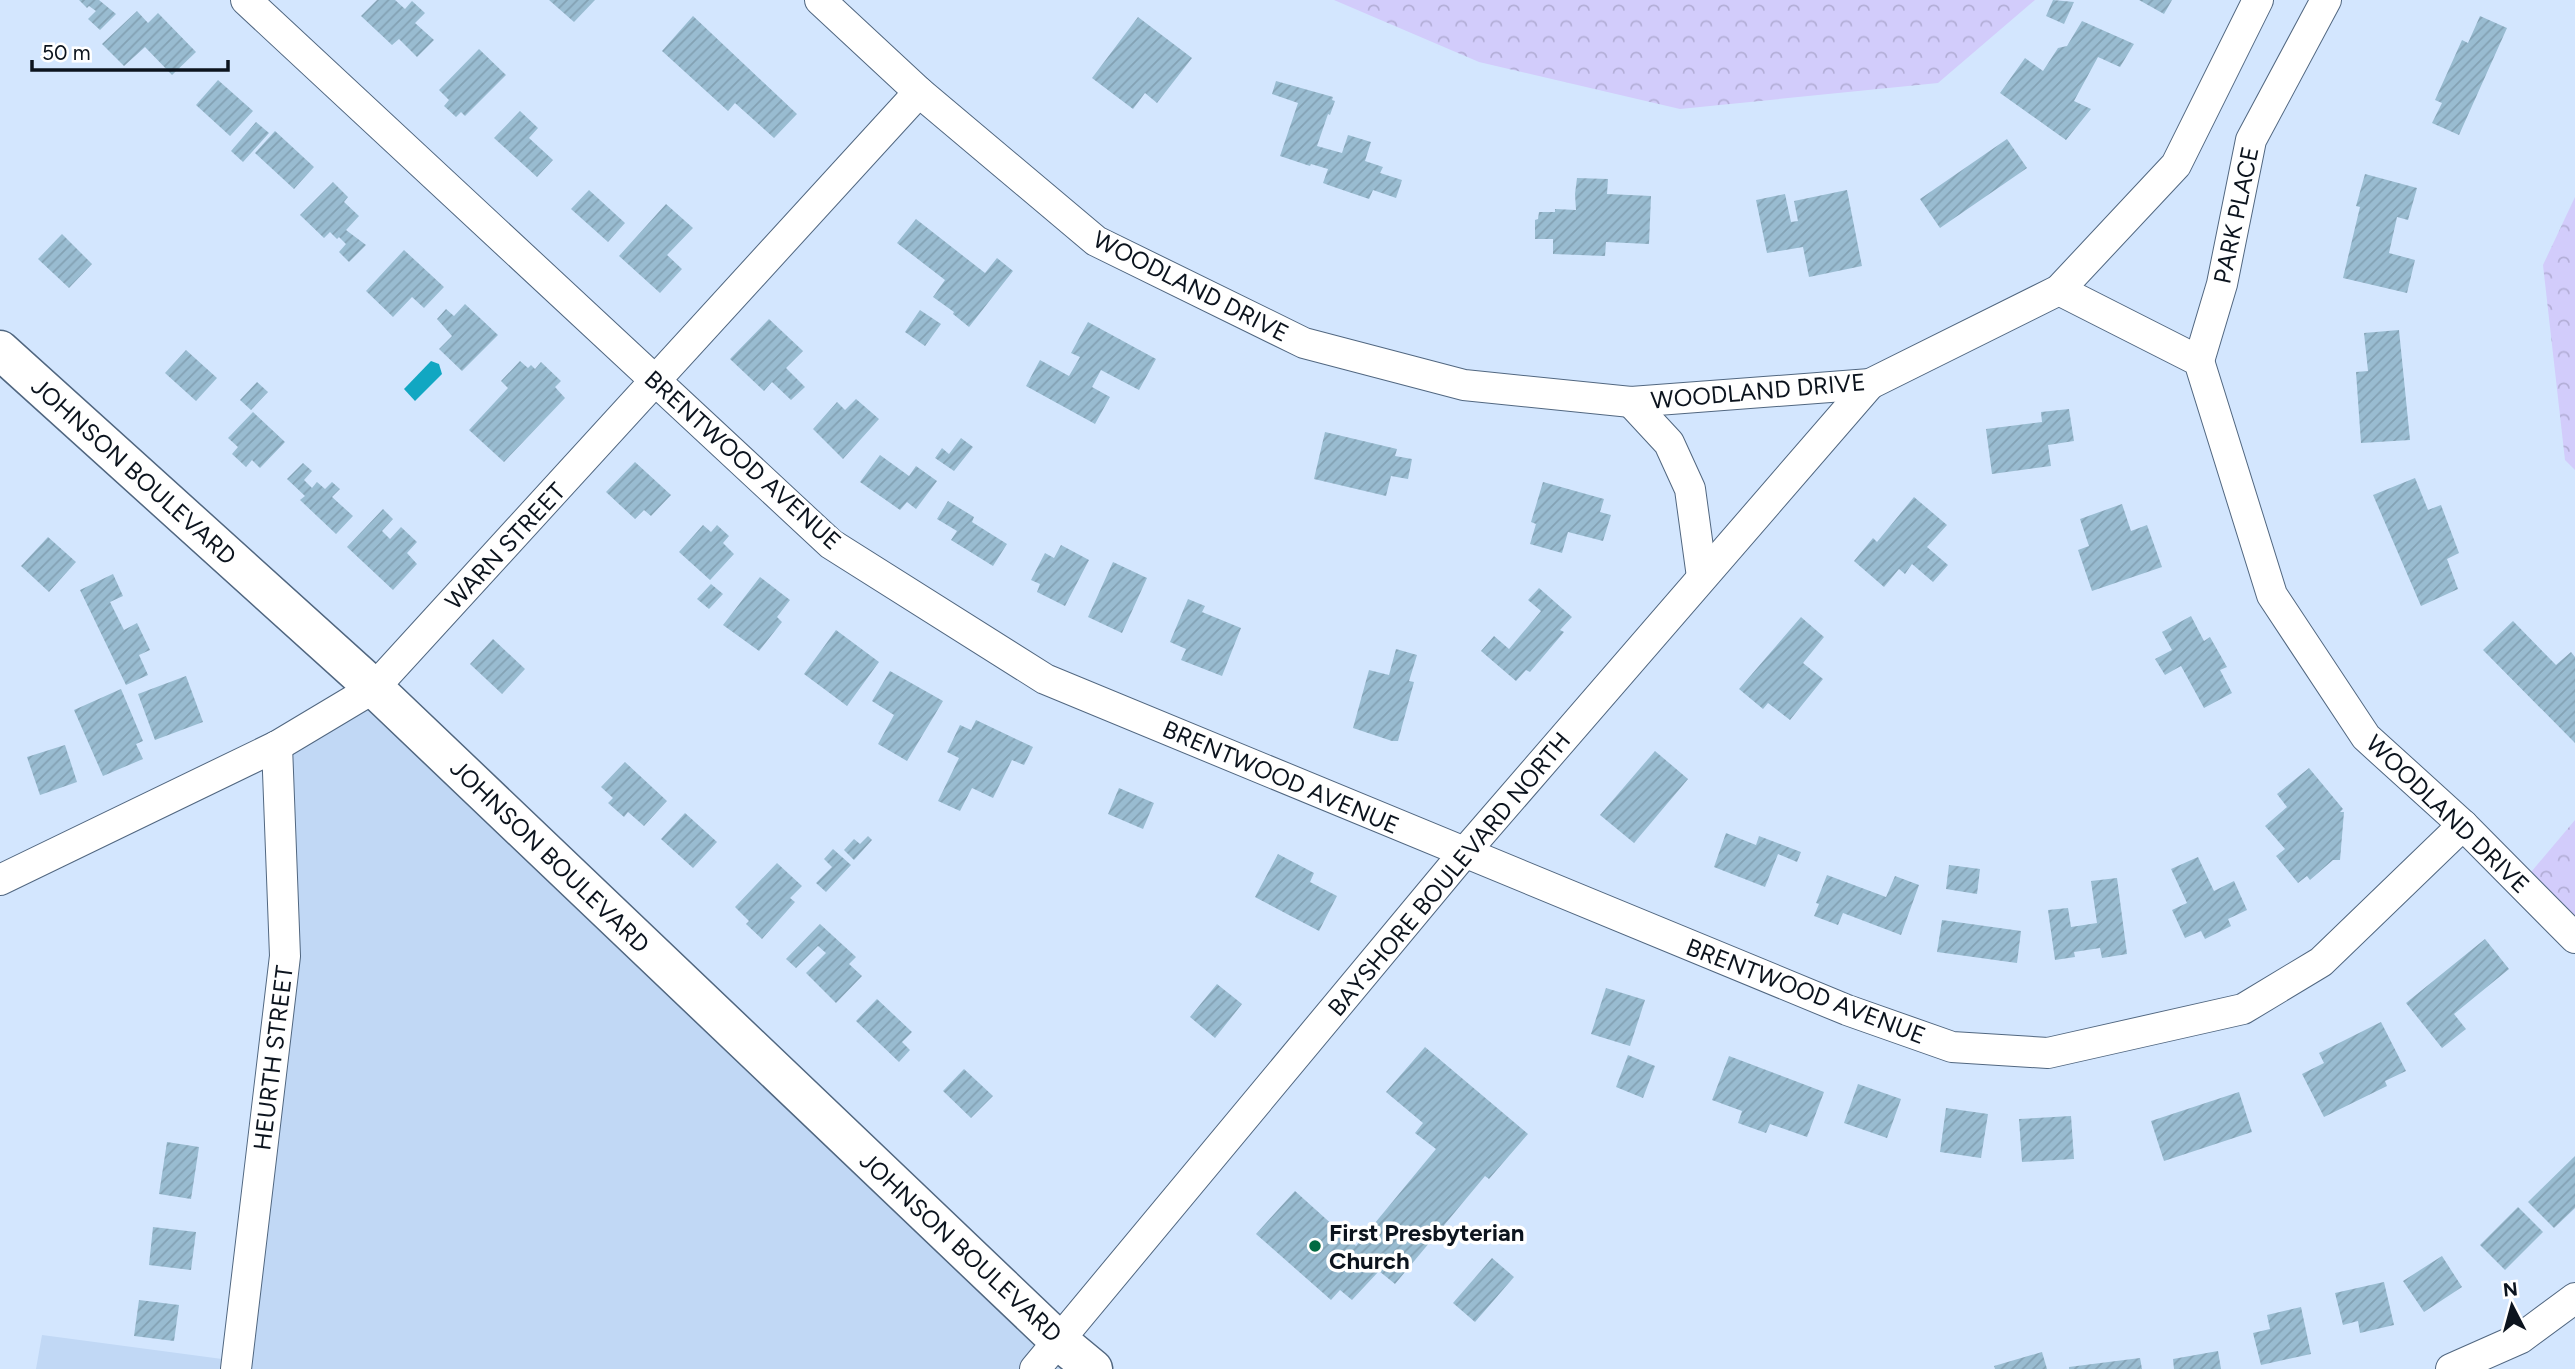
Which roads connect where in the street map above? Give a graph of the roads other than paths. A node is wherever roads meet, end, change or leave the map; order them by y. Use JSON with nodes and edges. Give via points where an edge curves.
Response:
{"nodes":[{"id":1,"x":246,"y":0,"type":"edge"},
{"id":2,"x":820,"y":0,"type":"edge"},
{"id":3,"x":2258,"y":0,"type":"edge"},
{"id":4,"x":2326,"y":0,"type":"edge"},
{"id":5,"x":919,"y":92,"type":"junction"},
{"id":6,"x":2059,"y":290,"type":"junction"},
{"id":7,"x":0,"y":350,"type":"edge"},
{"id":8,"x":2199,"y":361,"type":"junction"},
{"id":9,"x":656,"y":382,"type":"junction"},
{"id":10,"x":1870,"y":384,"type":"junction"},
{"id":11,"x":1631,"y":402,"type":"junction"},
{"id":12,"x":1702,"y":577,"type":"junction"},
{"id":13,"x":374,"y":688,"type":"junction"},
{"id":14,"x":277,"y":746,"type":"junction"},
{"id":15,"x":2463,"y":825,"type":"junction"},
{"id":16,"x":1464,"y":853,"type":"junction"},
{"id":17,"x":0,"y":880,"type":"edge"},
{"id":18,"x":2575,"y":938,"type":"edge"},
{"id":19,"x":2575,"y":1298,"type":"edge"},
{"id":20,"x":1046,"y":1355,"type":"edge"},
{"id":21,"x":236,"y":1369,"type":"edge"},
{"id":22,"x":1093,"y":1369,"type":"edge"},
{"id":23,"x":2451,"y":1369,"type":"edge"}],
"edges":[{"from":1,"to":9,"type":"street","name":"BRENTWOOD AVENUE"},
{"from":2,"to":5,"type":"street","name":"WOODLAND DRIVE"},
{"from":3,"to":6,"type":"street","via":[[2176,165]]},
{"from":4,"to":8,"type":"street","name":"PARK PLACE","via":[[2251,140],[2222,284]]},
{"from":5,"to":9,"type":"street","name":"WARN STREET"},
{"from":5,"to":11,"type":"street","name":"WOODLAND DRIVE","via":[[1096,241],[1304,343],[1464,385]]},
{"from":6,"to":8,"type":"street"},
{"from":6,"to":10,"type":"street","name":"WOODLAND DRIVE"},
{"from":7,"to":13,"type":"main road","name":"JOHNSON BOULEVARD"},
{"from":8,"to":15,"type":"street","name":"WOODLAND DRIVE","via":[[2272,595],[2366,737]]},
{"from":9,"to":13,"type":"street","name":"WARN STREET"},
{"from":9,"to":16,"type":"street","name":"BRENTWOOD AVENUE","via":[[831,544],[1045,679]]},
{"from":10,"to":11,"type":"street","name":"WOODLAND DRIVE"},
{"from":10,"to":12,"type":"street","name":"BAYSHORE BOULEVARD NORTH"},
{"from":11,"to":12,"type":"street","via":[[1669,443],[1690,489]]},
{"from":12,"to":16,"type":"street","name":"BAYSHORE BOULEVARD NORTH"},
{"from":13,"to":14,"type":"street","name":"WARN STREET"},
{"from":13,"to":20,"type":"main road","name":"JOHNSON BOULEVARD"},
{"from":14,"to":17,"type":"street","name":"WARN STREET"},
{"from":14,"to":21,"type":"street","name":"HEURTH STREET","via":[[285,956]]},
{"from":15,"to":16,"type":"street","name":"BRENTWOOD AVENUE","via":[[2321,962],[2243,1009],[2048,1053],[1952,1047],[1847,1010]]},
{"from":15,"to":18,"type":"street","name":"WOODLAND DRIVE"},
{"from":16,"to":20,"type":"street","name":"BAYSHORE BOULEVARD NORTH"},
{"from":19,"to":23,"type":"street","via":[[2521,1338]]},
{"from":20,"to":22,"type":"main road","name":"JOHNSON BOULEVARD"}]}
